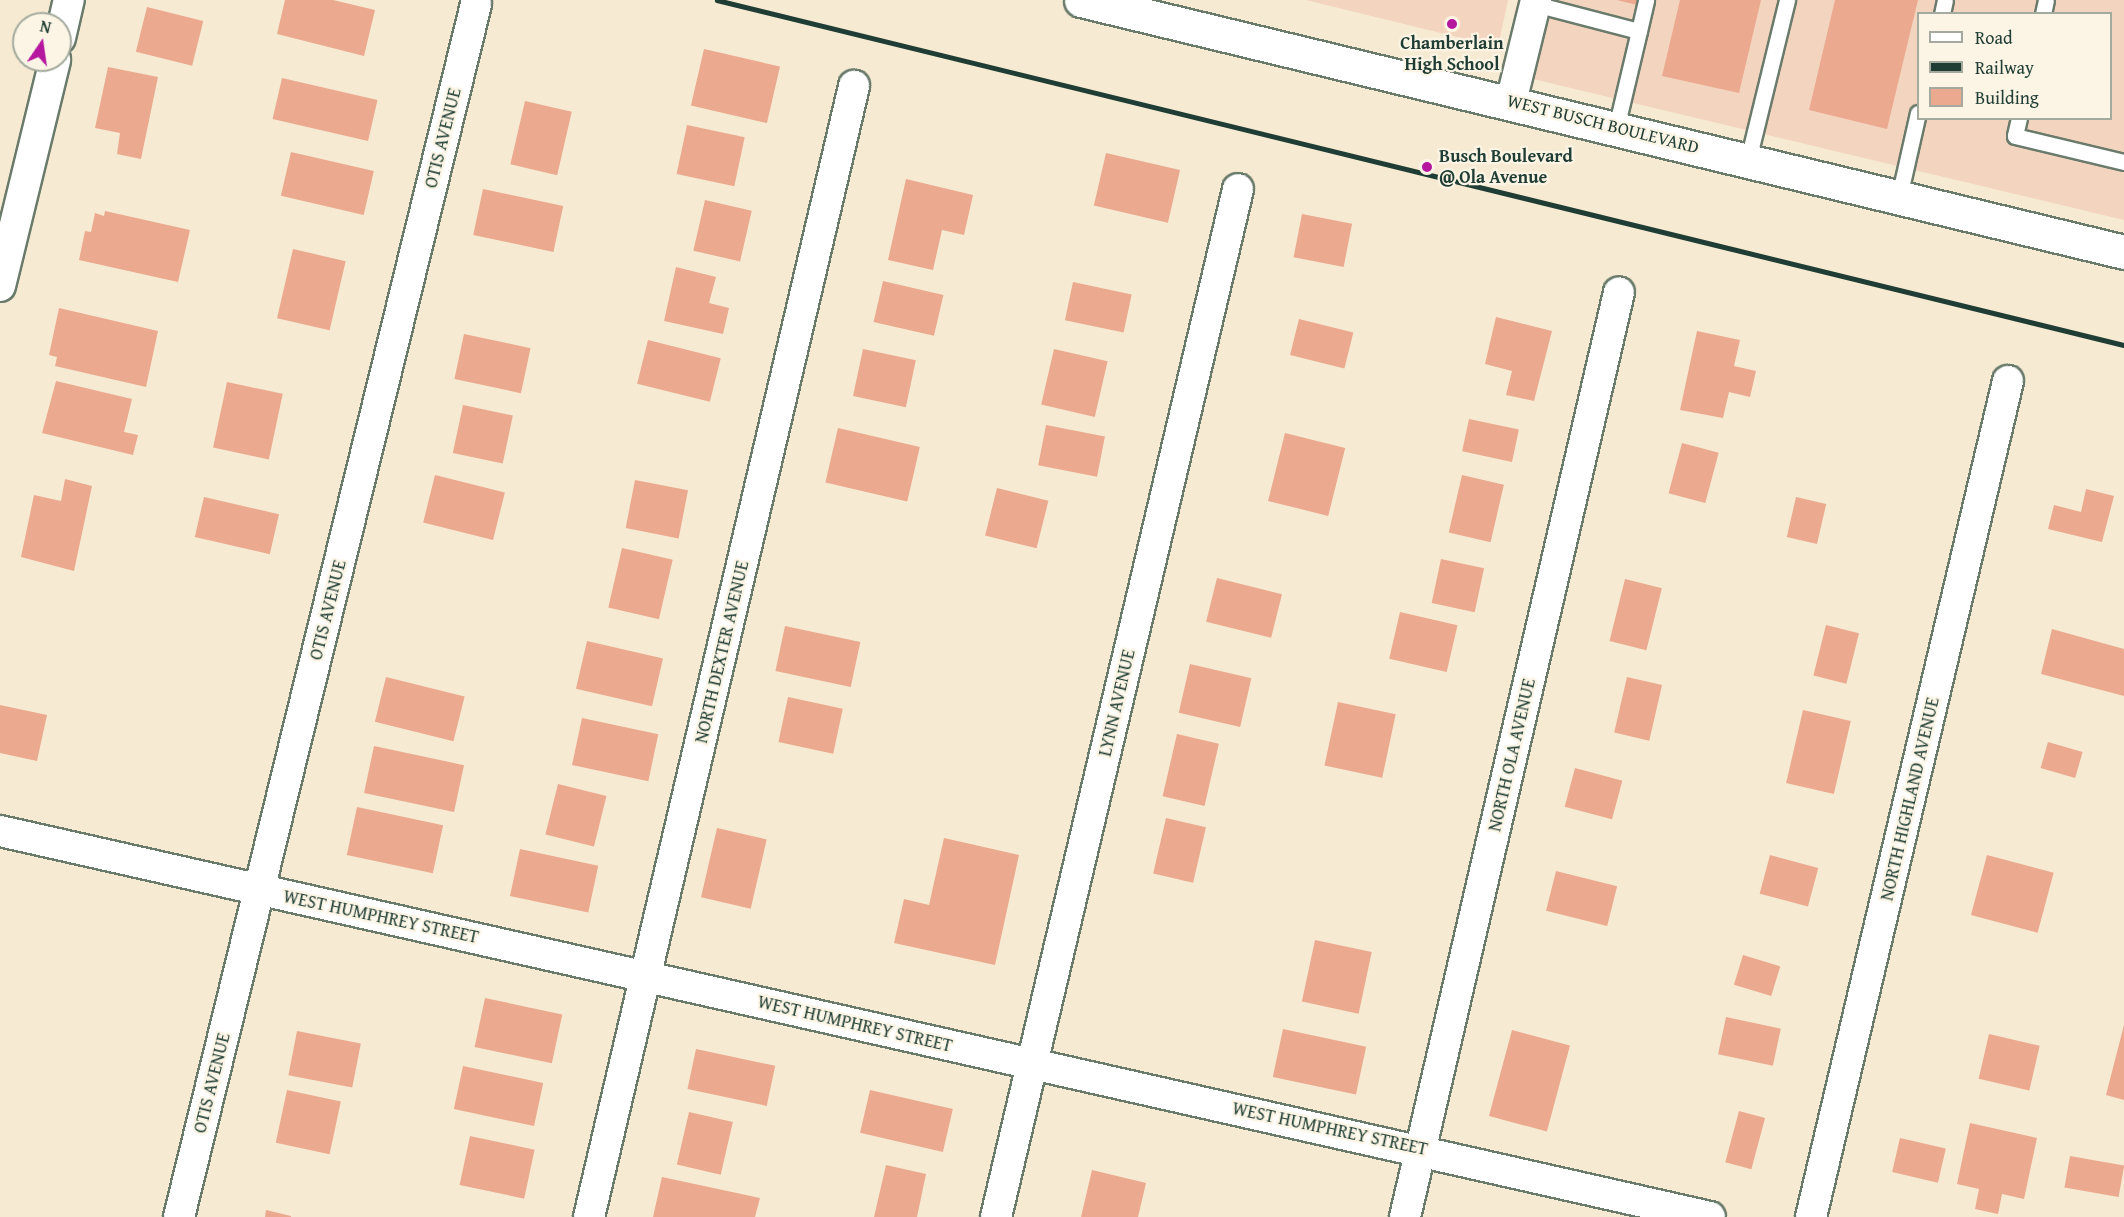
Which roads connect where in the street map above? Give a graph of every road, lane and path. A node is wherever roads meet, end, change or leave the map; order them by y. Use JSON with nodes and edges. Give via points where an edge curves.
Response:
{"nodes":[{"id":1,"x":1081,"y":0,"type":"edge"},
{"id":2,"x":1646,"y":0,"type":"edge"},
{"id":3,"x":1787,"y":0,"type":"edge"},
{"id":4,"x":1535,"y":2,"type":"edge"},
{"id":5,"x":476,"y":4,"type":"dead end"},
{"id":6,"x":1639,"y":31,"type":"junction"},
{"id":7,"x":52,"y":72,"type":"edge"},
{"id":8,"x":854,"y":86,"type":"dead end"},
{"id":9,"x":1511,"y":102,"type":"junction"},
{"id":10,"x":1917,"y":117,"type":"edge"},
{"id":11,"x":2019,"y":120,"type":"edge"},
{"id":12,"x":1616,"y":128,"type":"junction"},
{"id":13,"x":1748,"y":160,"type":"junction"},
{"id":14,"x":2124,"y":162,"type":"edge"},
{"id":15,"x":1238,"y":189,"type":"dead end"},
{"id":16,"x":1899,"y":197,"type":"junction"},
{"id":17,"x":2124,"y":252,"type":"edge"},
{"id":18,"x":0,"y":286,"type":"edge"},
{"id":19,"x":1619,"y":292,"type":"dead end"},
{"id":20,"x":2008,"y":381,"type":"dead end"},
{"id":21,"x":0,"y":831,"type":"edge"},
{"id":22,"x":259,"y":891,"type":"junction"},
{"id":23,"x":647,"y":976,"type":"junction"},
{"id":24,"x":1032,"y":1064,"type":"junction"},
{"id":25,"x":1422,"y":1149,"type":"junction"},
{"id":26,"x":179,"y":1217,"type":"edge"},
{"id":27,"x":589,"y":1217,"type":"edge"},
{"id":28,"x":996,"y":1217,"type":"edge"},
{"id":29,"x":1405,"y":1217,"type":"edge"},
{"id":30,"x":1710,"y":1217,"type":"edge"},
{"id":31,"x":1811,"y":1217,"type":"edge"}],
"edges":[{"from":1,"to":9,"type":"main road","name":"WEST BUSCH BOULEVARD"},
{"from":2,"to":6,"type":"lane"},
{"from":3,"to":13,"type":"lane"},
{"from":4,"to":6,"type":"lane"},
{"from":4,"to":9,"type":"street"},
{"from":5,"to":22,"type":"street","name":"OTIS AVENUE"},
{"from":6,"to":12,"type":"lane"},
{"from":7,"to":18,"type":"street"},
{"from":8,"to":23,"type":"street","name":"NORTH DEXTER AVENUE"},
{"from":9,"to":12,"type":"main road","name":"WEST BUSCH BOULEVARD"},
{"from":10,"to":16,"type":"lane"},
{"from":11,"to":14,"type":"lane","via":[[2015,136]]},
{"from":12,"to":13,"type":"main road","name":"WEST BUSCH BOULEVARD"},
{"from":13,"to":16,"type":"main road","name":"WEST BUSCH BOULEVARD"},
{"from":15,"to":24,"type":"street","name":"LYNN AVENUE"},
{"from":16,"to":17,"type":"main road","name":"WEST BUSCH BOULEVARD"},
{"from":19,"to":25,"type":"street","name":"NORTH OLA AVENUE"},
{"from":20,"to":31,"type":"street","name":"NORTH HIGHLAND AVENUE"},
{"from":21,"to":22,"type":"street","name":"WEST HUMPHREY STREET"},
{"from":22,"to":23,"type":"street","name":"WEST HUMPHREY STREET"},
{"from":22,"to":26,"type":"street","name":"OTIS AVENUE"},
{"from":23,"to":24,"type":"street","name":"WEST HUMPHREY STREET"},
{"from":23,"to":27,"type":"street","name":"NORTH DEXTER AVENUE"},
{"from":24,"to":25,"type":"street","name":"WEST HUMPHREY STREET"},
{"from":24,"to":28,"type":"street","name":"LYNN AVENUE"},
{"from":25,"to":29,"type":"street","name":"NORTH OLA AVENUE"},
{"from":25,"to":30,"type":"street","name":"WEST HUMPHREY STREET"}]}
